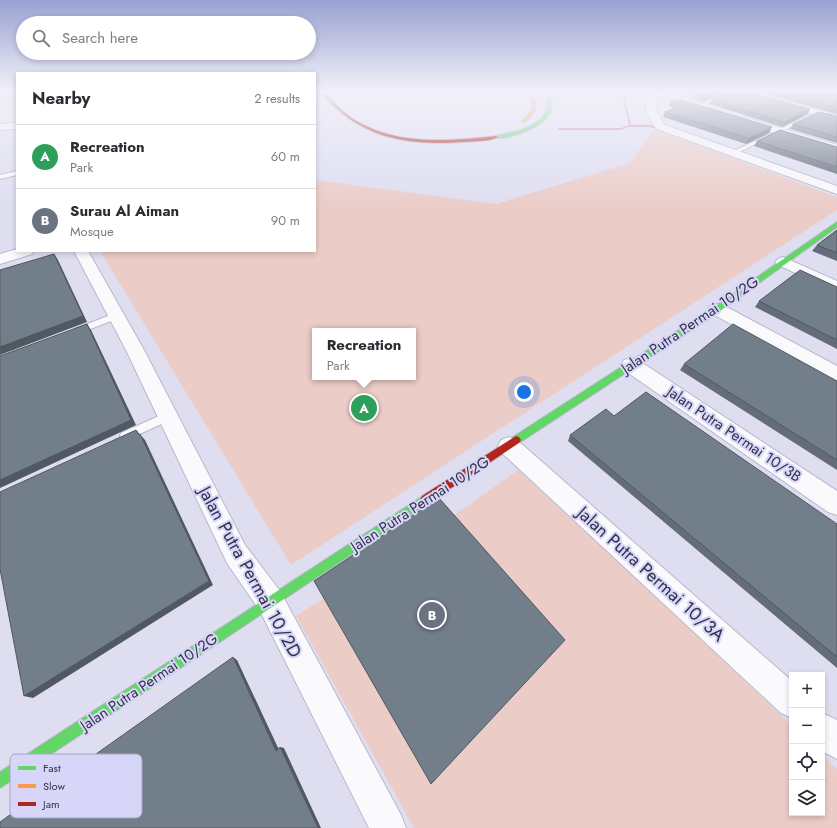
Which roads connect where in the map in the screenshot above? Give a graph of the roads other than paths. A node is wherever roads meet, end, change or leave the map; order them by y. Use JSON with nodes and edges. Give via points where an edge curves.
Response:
{"nodes":[{"id":1,"x":371,"y":130,"type":"edge"},
{"id":2,"x":397,"y":130,"type":"edge"},
{"id":3,"x":501,"y":130,"type":"edge"},
{"id":4,"x":522,"y":130,"type":"edge"},
{"id":5,"x":668,"y":130,"type":"edge"},
{"id":6,"x":775,"y":130,"type":"edge"},
{"id":7,"x":782,"y":130,"type":"edge"},
{"id":8,"x":779,"y":131,"type":"junction"},
{"id":9,"x":837,"y":149,"type":"edge"},
{"id":10,"x":733,"y":153,"type":"junction"},
{"id":11,"x":16,"y":173,"type":"edge"},
{"id":12,"x":0,"y":177,"type":"edge"},
{"id":13,"x":837,"y":190,"type":"edge"},
{"id":14,"x":837,"y":224,"type":"edge"},
{"id":15,"x":16,"y":240,"type":"edge"},
{"id":16,"x":0,"y":245,"type":"edge"},
{"id":17,"x":24,"y":252,"type":"edge"},
{"id":18,"x":82,"y":252,"type":"edge"},
{"id":19,"x":0,"y":259,"type":"edge"},
{"id":20,"x":783,"y":262,"type":"junction"},
{"id":21,"x":837,"y":287,"type":"edge"},
{"id":22,"x":717,"y":309,"type":"junction"},
{"id":23,"x":116,"y":316,"type":"junction"},
{"id":24,"x":65,"y":335,"type":"edge"},
{"id":25,"x":631,"y":365,"type":"junction"},
{"id":26,"x":837,"y":376,"type":"edge"},
{"id":27,"x":168,"y":416,"type":"junction"},
{"id":28,"x":119,"y":439,"type":"edge"},
{"id":29,"x":509,"y":446,"type":"junction"},
{"id":30,"x":837,"y":504,"type":"edge"},
{"id":31,"x":270,"y":601,"type":"junction"},
{"id":32,"x":789,"y":699,"type":"edge"},
{"id":33,"x":825,"y":732,"type":"edge"},
{"id":34,"x":837,"y":742,"type":"edge"},
{"id":35,"x":33,"y":754,"type":"edge"},
{"id":36,"x":10,"y":769,"type":"edge"},
{"id":37,"x":1,"y":775,"type":"edge"},
{"id":38,"x":388,"y":828,"type":"edge"}],
"edges":[{"from":1,"to":4,"type":"main road","via":[[409,139],[459,142],[499,137]]},
{"from":2,"to":3,"type":"main road","via":[[427,135],[457,136]]},
{"from":5,"to":10,"type":"street"},
{"from":6,"to":8,"type":"street"},
{"from":7,"to":8,"type":"lane"},
{"from":8,"to":9,"type":"street"},
{"from":8,"to":10,"type":"lane"},
{"from":10,"to":13,"type":"street"},
{"from":11,"to":12,"type":"lane"},
{"from":14,"to":20,"type":"main road","name":"Jalan Putra Permai 10/2G"},
{"from":15,"to":16,"type":"street"},
{"from":17,"to":19,"type":"street"},
{"from":18,"to":23,"type":"street","name":"Jalan Putra Permai 10/2D"},
{"from":20,"to":21,"type":"street"},
{"from":20,"to":22,"type":"main road","name":"Jalan Putra Permai 10/2G"},
{"from":22,"to":25,"type":"main road","name":"Jalan Putra Permai 10/2G"},
{"from":22,"to":26,"type":"street"},
{"from":23,"to":24,"type":"lane"},
{"from":23,"to":27,"type":"street","name":"Jalan Putra Permai 10/2D"},
{"from":25,"to":29,"type":"main road","name":"Jalan Putra Permai 10/2G"},
{"from":25,"to":30,"type":"street","name":"Jalan Putra Permai 10/3B"},
{"from":27,"to":28,"type":"lane"},
{"from":27,"to":31,"type":"street","name":"Jalan Putra Permai 10/2D","via":[[236,554]]},
{"from":29,"to":31,"type":"main road","name":"Jalan Putra Permai 10/2G"},
{"from":29,"to":32,"type":"street","name":"Jalan Putra Permai 10/3A"},
{"from":31,"to":35,"type":"main road","name":"Jalan Putra Permai 10/2G"},
{"from":31,"to":38,"type":"street","name":"Jalan Putra Permai 10/2D"},
{"from":33,"to":34,"type":"street"},
{"from":36,"to":37,"type":"main road","name":"Jalan Putra Permai 10/2G"}]}
